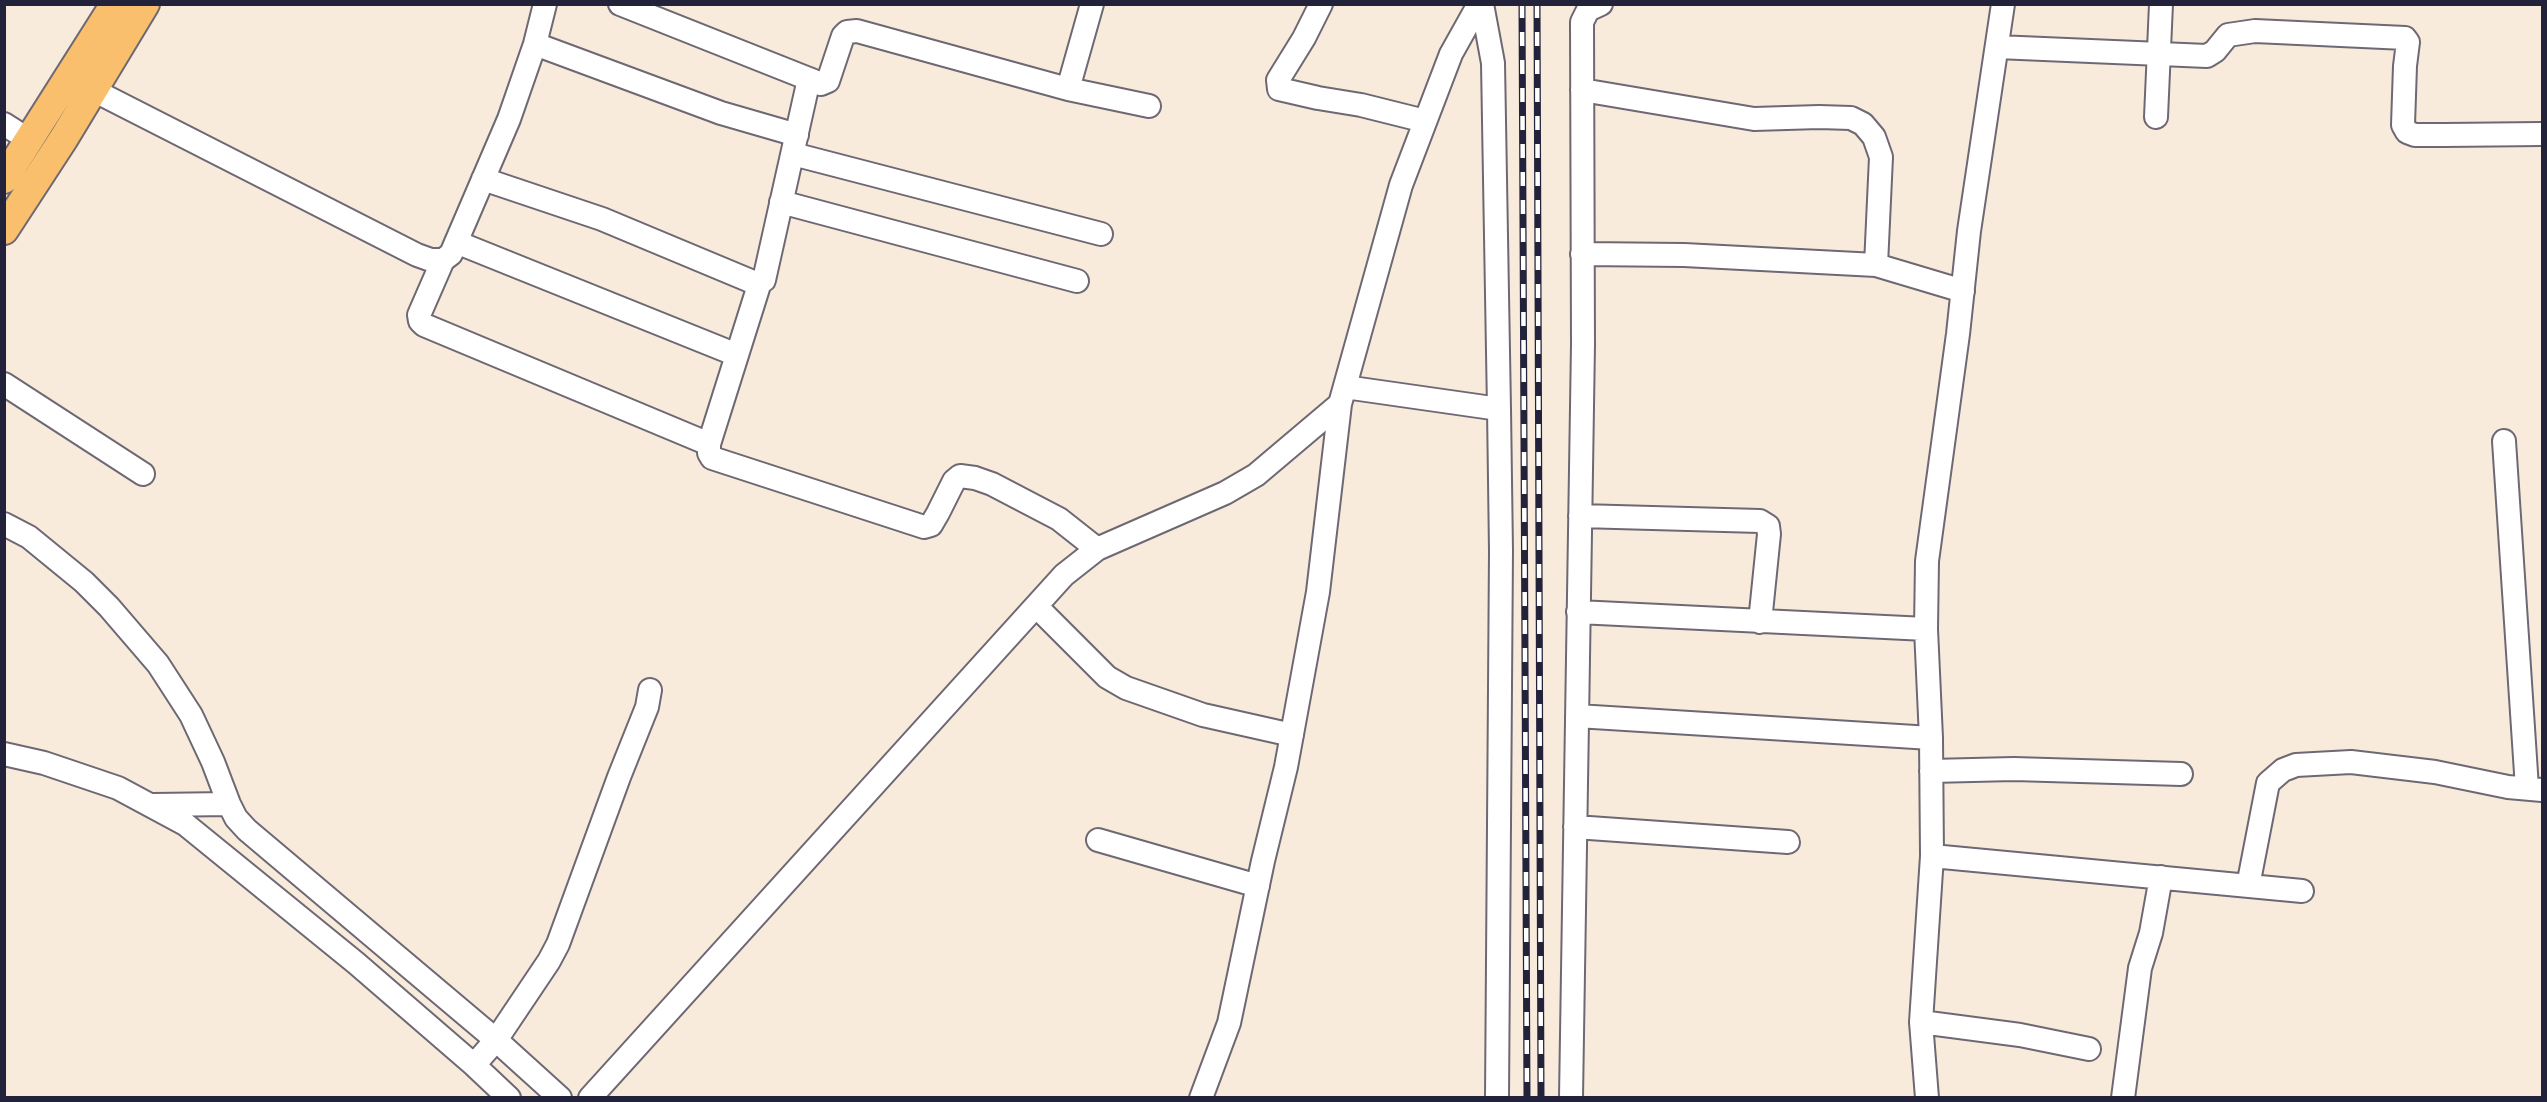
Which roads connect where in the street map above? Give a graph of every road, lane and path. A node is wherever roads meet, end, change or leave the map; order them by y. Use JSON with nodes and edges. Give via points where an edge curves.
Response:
{"nodes":[{"id":1,"x":115,"y":4,"type":"edge"},
{"id":2,"x":145,"y":4,"type":"edge"},
{"id":3,"x":545,"y":4,"type":"edge"},
{"id":4,"x":621,"y":4,"type":"edge"},
{"id":5,"x":1092,"y":4,"type":"edge"},
{"id":6,"x":1321,"y":4,"type":"edge"},
{"id":7,"x":1480,"y":4,"type":"edge"},
{"id":8,"x":1601,"y":4,"type":"edge"},
{"id":9,"x":2003,"y":4,"type":"edge"},
{"id":10,"x":2161,"y":4,"type":"edge"},
{"id":11,"x":535,"y":44,"type":"junction"},
{"id":12,"x":1996,"y":47,"type":"junction"},
{"id":13,"x":2159,"y":52,"type":"junction"},
{"id":14,"x":809,"y":79,"type":"junction"},
{"id":15,"x":1068,"y":88,"type":"junction"},
{"id":16,"x":93,"y":90,"type":"junction"},
{"id":17,"x":1582,"y":90,"type":"junction"},
{"id":18,"x":1149,"y":106,"type":"dead end"},
{"id":19,"x":2156,"y":117,"type":"dead end"},
{"id":20,"x":1425,"y":121,"type":"junction"},
{"id":21,"x":4,"y":124,"type":"edge"},
{"id":22,"x":2542,"y":134,"type":"edge"},
{"id":23,"x":29,"y":140,"type":"junction"},
{"id":24,"x":795,"y":144,"type":"junction"},
{"id":25,"x":4,"y":179,"type":"edge"},
{"id":26,"x":483,"y":179,"type":"junction"},
{"id":27,"x":781,"y":202,"type":"junction"},
{"id":28,"x":4,"y":230,"type":"edge"},
{"id":29,"x":1101,"y":234,"type":"dead end"},
{"id":30,"x":450,"y":251,"type":"junction"},
{"id":31,"x":1582,"y":254,"type":"junction"},
{"id":32,"x":1876,"y":265,"type":"junction"},
{"id":33,"x":1077,"y":281,"type":"dead end"},
{"id":34,"x":760,"y":282,"type":"junction"},
{"id":35,"x":1963,"y":291,"type":"junction"},
{"id":36,"x":737,"y":355,"type":"junction"},
{"id":37,"x":4,"y":384,"type":"edge"},
{"id":38,"x":1343,"y":395,"type":"junction"},
{"id":39,"x":1499,"y":409,"type":"junction"},
{"id":40,"x":2504,"y":441,"type":"dead end"},
{"id":41,"x":709,"y":444,"type":"junction"},
{"id":42,"x":143,"y":474,"type":"dead end"},
{"id":43,"x":1580,"y":516,"type":"junction"},
{"id":44,"x":4,"y":524,"type":"edge"},
{"id":45,"x":1097,"y":549,"type":"junction"},
{"id":46,"x":1036,"y":607,"type":"junction"},
{"id":47,"x":1578,"y":612,"type":"junction"},
{"id":48,"x":1760,"y":622,"type":"junction"},
{"id":49,"x":1926,"y":629,"type":"junction"},
{"id":50,"x":650,"y":690,"type":"dead end"},
{"id":51,"x":1577,"y":716,"type":"junction"},
{"id":52,"x":1292,"y":735,"type":"junction"},
{"id":53,"x":1931,"y":738,"type":"junction"},
{"id":54,"x":4,"y":754,"type":"edge"},
{"id":55,"x":1931,"y":771,"type":"junction"},
{"id":56,"x":2181,"y":774,"type":"dead end"},
{"id":57,"x":2535,"y":789,"type":"edge"},
{"id":58,"x":229,"y":804,"type":"junction"},
{"id":59,"x":152,"y":805,"type":"junction"},
{"id":60,"x":1575,"y":827,"type":"junction"},
{"id":61,"x":1098,"y":840,"type":"dead end"},
{"id":62,"x":1788,"y":842,"type":"dead end"},
{"id":63,"x":1932,"y":856,"type":"junction"},
{"id":64,"x":2160,"y":877,"type":"junction"},
{"id":65,"x":1258,"y":886,"type":"junction"},
{"id":66,"x":2248,"y":886,"type":"junction"},
{"id":67,"x":2302,"y":891,"type":"dead end"},
{"id":68,"x":1921,"y":1022,"type":"junction"},
{"id":69,"x":496,"y":1040,"type":"junction"},
{"id":70,"x":2089,"y":1049,"type":"dead end"},
{"id":71,"x":474,"y":1065,"type":"junction"},
{"id":72,"x":509,"y":1098,"type":"edge"},
{"id":73,"x":560,"y":1098,"type":"edge"},
{"id":74,"x":590,"y":1098,"type":"edge"},
{"id":75,"x":1202,"y":1098,"type":"edge"},
{"id":76,"x":1497,"y":1098,"type":"edge"},
{"id":77,"x":1571,"y":1098,"type":"edge"},
{"id":78,"x":1927,"y":1098,"type":"edge"},
{"id":79,"x":2123,"y":1098,"type":"edge"}],
"edges":[{"from":1,"to":23,"type":"main road"},
{"from":2,"to":16,"type":"main road"},
{"from":3,"to":11,"type":"street"},
{"from":4,"to":14,"type":"street"},
{"from":5,"to":15,"type":"street"},
{"from":6,"to":20,"type":"street","via":[[1278,80],[1279,89]]},
{"from":7,"to":20,"type":"street","via":[[1451,54]]},
{"from":7,"to":39,"type":"street","via":[[1493,63]]},
{"from":8,"to":17,"type":"street","via":[[1588,10],[1582,22]]},
{"from":9,"to":12,"type":"street"},
{"from":10,"to":13,"type":"street"},
{"from":11,"to":24,"type":"street"},
{"from":11,"to":26,"type":"street"},
{"from":12,"to":13,"type":"street"},
{"from":12,"to":35,"type":"street"},
{"from":13,"to":19,"type":"street"},
{"from":13,"to":22,"type":"street","via":[[2207,56],[2228,35],[2255,31],[2405,38],[2408,42],[2403,125],[2407,132]]},
{"from":14,"to":15,"type":"street","via":[[821,84],[828,81],[843,36],[850,31]]},
{"from":14,"to":24,"type":"street"},
{"from":15,"to":18,"type":"street"},
{"from":16,"to":28,"type":"main road"},
{"from":16,"to":30,"type":"street","via":[[417,255],[431,260]]},
{"from":17,"to":31,"type":"street"},
{"from":17,"to":32,"type":"street","via":[[1754,119],[1851,118],[1863,123],[1874,137],[1881,157]]},
{"from":20,"to":38,"type":"street","via":[[1401,185]]},
{"from":21,"to":23,"type":"street"},
{"from":23,"to":25,"type":"main road"},
{"from":24,"to":27,"type":"street"},
{"from":24,"to":29,"type":"street"},
{"from":26,"to":30,"type":"street"},
{"from":26,"to":34,"type":"street","via":[[602,219],[724,272]]},
{"from":27,"to":33,"type":"street"},
{"from":27,"to":34,"type":"street","via":[[764,280]]},
{"from":30,"to":36,"type":"street"},
{"from":30,"to":41,"type":"street","via":[[419,315],[424,325]]},
{"from":31,"to":32,"type":"street"},
{"from":31,"to":43,"type":"street"},
{"from":32,"to":35,"type":"street"},
{"from":34,"to":36,"type":"street"},
{"from":35,"to":49,"type":"street","via":[[1927,561]]},
{"from":36,"to":41,"type":"street"},
{"from":37,"to":42,"type":"street"},
{"from":38,"to":39,"type":"street"},
{"from":38,"to":45,"type":"street","via":[[1245,481]]},
{"from":38,"to":52,"type":"street","via":[[1318,592]]},
{"from":39,"to":76,"type":"street"},
{"from":40,"to":57,"type":"street"},
{"from":41,"to":45,"type":"street","via":[[709,453],[719,462],[924,527],[931,525],[954,481],[960,476],[975,478],[1059,519]]},
{"from":43,"to":47,"type":"street"},
{"from":43,"to":48,"type":"street","via":[[1760,521],[1768,526],[1769,534]]},
{"from":44,"to":58,"type":"street","via":[[29,537],[84,582],[158,664],[194,722]]},
{"from":45,"to":46,"type":"street","via":[[1064,575]]},
{"from":46,"to":52,"type":"street","via":[[1107,677],[1126,688],[1203,715]]},
{"from":46,"to":74,"type":"street"},
{"from":47,"to":48,"type":"street"},
{"from":47,"to":51,"type":"street"},
{"from":48,"to":49,"type":"street"},
{"from":49,"to":53,"type":"street"},
{"from":50,"to":69,"type":"street","via":[[558,944]]},
{"from":51,"to":53,"type":"street"},
{"from":51,"to":60,"type":"street"},
{"from":52,"to":65,"type":"street"},
{"from":53,"to":55,"type":"street"},
{"from":54,"to":59,"type":"street","via":[[86,776]]},
{"from":55,"to":56,"type":"street"},
{"from":55,"to":63,"type":"street"},
{"from":57,"to":66,"type":"street","via":[[2351,762],[2296,765],[2268,783]]},
{"from":58,"to":59,"type":"street"},
{"from":58,"to":69,"type":"street","via":[[247,830]]},
{"from":59,"to":71,"type":"street","via":[[207,840]]},
{"from":60,"to":62,"type":"street"},
{"from":60,"to":77,"type":"street"},
{"from":61,"to":65,"type":"street"},
{"from":63,"to":64,"type":"street"},
{"from":63,"to":68,"type":"street"},
{"from":64,"to":66,"type":"street"},
{"from":64,"to":79,"type":"street","via":[[2148,946],[2140,968]]},
{"from":65,"to":75,"type":"street","via":[[1229,1023]]},
{"from":66,"to":67,"type":"street"},
{"from":68,"to":70,"type":"street"},
{"from":68,"to":78,"type":"street"},
{"from":69,"to":71,"type":"street"},
{"from":69,"to":73,"type":"street"},
{"from":71,"to":72,"type":"street"}]}
